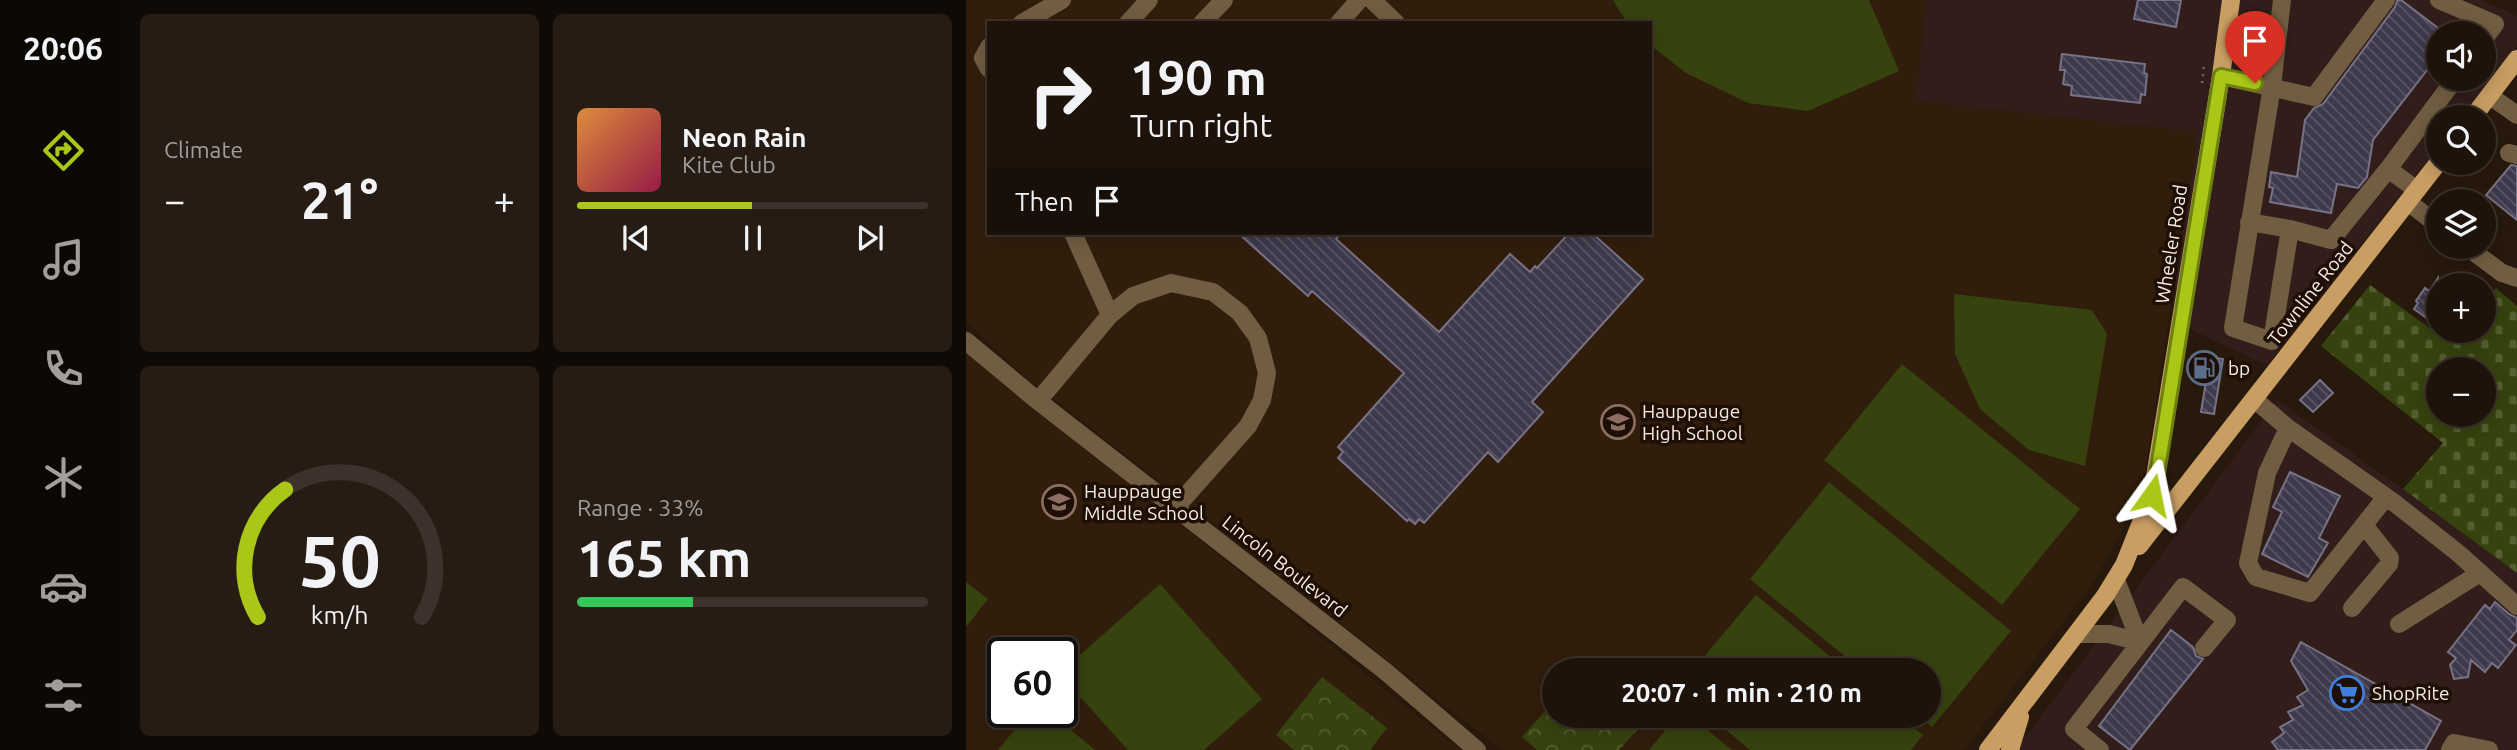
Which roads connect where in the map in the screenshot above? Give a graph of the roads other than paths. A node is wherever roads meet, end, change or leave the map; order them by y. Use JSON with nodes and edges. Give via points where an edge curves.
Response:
{"nodes":[{"id":1,"x":1062,"y":0,"type":"edge"},
{"id":2,"x":1149,"y":0,"type":"edge"},
{"id":3,"x":1223,"y":0,"type":"edge"},
{"id":4,"x":1359,"y":0,"type":"edge"},
{"id":5,"x":1372,"y":0,"type":"edge"},
{"id":6,"x":2231,"y":0,"type":"edge"},
{"id":7,"x":2282,"y":0,"type":"edge"},
{"id":8,"x":2385,"y":0,"type":"edge"},
{"id":9,"x":2438,"y":0,"type":"edge"},
{"id":10,"x":1025,"y":21,"type":"edge"},
{"id":11,"x":1130,"y":21,"type":"edge"},
{"id":12,"x":1204,"y":21,"type":"edge"},
{"id":13,"x":1341,"y":21,"type":"edge"},
{"id":14,"x":1394,"y":21,"type":"edge"},
{"id":15,"x":2488,"y":21,"type":"edge"},
{"id":16,"x":2517,"y":60,"type":"edge"},
{"id":17,"x":2221,"y":76,"type":"junction"},
{"id":18,"x":2272,"y":86,"type":"junction"},
{"id":19,"x":2446,"y":91,"type":"edge"},
{"id":20,"x":2490,"y":96,"type":"junction"},
{"id":21,"x":2483,"y":105,"type":"edge"},
{"id":22,"x":2517,"y":115,"type":"edge"},
{"id":23,"x":2388,"y":169,"type":"junction"},
{"id":24,"x":2429,"y":175,"type":"edge"},
{"id":25,"x":2412,"y":196,"type":"junction"},
{"id":26,"x":2426,"y":212,"type":"edge"},
{"id":27,"x":2249,"y":222,"type":"junction"},
{"id":28,"x":2290,"y":229,"type":"junction"},
{"id":29,"x":1074,"y":235,"type":"edge"},
{"id":30,"x":2483,"y":259,"type":"edge"},
{"id":31,"x":2517,"y":278,"type":"edge"},
{"id":32,"x":1110,"y":315,"type":"junction"},
{"id":33,"x":966,"y":341,"type":"edge"},
{"id":34,"x":2254,"y":399,"type":"junction"},
{"id":35,"x":1038,"y":401,"type":"junction"},
{"id":36,"x":2288,"y":428,"type":"junction"},
{"id":37,"x":2157,"y":474,"type":"junction"},
{"id":38,"x":2188,"y":483,"type":"junction"},
{"id":39,"x":2152,"y":495,"type":"junction"},
{"id":40,"x":2386,"y":497,"type":"junction"},
{"id":41,"x":1176,"y":507,"type":"junction"},
{"id":42,"x":2364,"y":525,"type":"junction"},
{"id":43,"x":2120,"y":572,"type":"junction"},
{"id":44,"x":2480,"y":573,"type":"junction"},
{"id":45,"x":2517,"y":606,"type":"edge"},
{"id":46,"x":2352,"y":608,"type":"dead end"},
{"id":47,"x":2399,"y":624,"type":"dead end"},
{"id":48,"x":2079,"y":634,"type":"junction"},
{"id":49,"x":2140,"y":642,"type":"junction"},
{"id":50,"x":2204,"y":648,"type":"dead end"},
{"id":51,"x":2024,"y":704,"type":"junction"},
{"id":52,"x":1477,"y":750,"type":"edge"},
{"id":53,"x":1988,"y":750,"type":"edge"},
{"id":54,"x":2010,"y":750,"type":"edge"},
{"id":55,"x":2100,"y":750,"type":"edge"},
{"id":56,"x":2450,"y":750,"type":"edge"},
{"id":57,"x":2488,"y":750,"type":"edge"}],
"edges":[{"from":1,"to":10,"type":"street"},
{"from":2,"to":11,"type":"street"},
{"from":3,"to":12,"type":"street"},
{"from":4,"to":13,"type":"street"},
{"from":5,"to":14,"type":"street"},
{"from":6,"to":17,"type":"main road","name":"Wheeler Road"},
{"from":7,"to":18,"type":"street"},
{"from":8,"to":18,"type":"street","via":[[2314,97]]},
{"from":9,"to":15,"type":"street"},
{"from":16,"to":20,"type":"main road"},
{"from":17,"to":18,"type":"street"},
{"from":17,"to":37,"type":"main road","name":"Wheeler Road"},
{"from":18,"to":27,"type":"street"},
{"from":19,"to":23,"type":"street"},
{"from":20,"to":21,"type":"main road"},
{"from":20,"to":22,"type":"street"},
{"from":23,"to":25,"type":"street"},
{"from":23,"to":28,"type":"street","via":[[2331,240]]},
{"from":24,"to":25,"type":"main road","name":"Townline Road"},
{"from":25,"to":26,"type":"street"},
{"from":25,"to":34,"type":"main road","name":"Townline Road"},
{"from":27,"to":28,"type":"street"},
{"from":27,"to":28,"type":"street","via":[[2233,328],[2272,341]]},
{"from":29,"to":32,"type":"street"},
{"from":30,"to":31,"type":"street"},
{"from":32,"to":35,"type":"street"},
{"from":32,"to":41,"type":"street","via":[[1133,296],[1171,283],[1213,292],[1240,313],[1258,338],[1267,373],[1262,400],[1248,426]]},
{"from":33,"to":35,"type":"street","name":"Lincoln Boulevard"},
{"from":34,"to":36,"type":"street"},
{"from":34,"to":38,"type":"main road","name":"Townline Road"},
{"from":35,"to":41,"type":"street","name":"Lincoln Boulevard"},
{"from":36,"to":40,"type":"street"},
{"from":36,"to":42,"type":"street","via":[[2267,473],[2249,563],[2256,577],[2310,593]]},
{"from":37,"to":38,"type":"main road"},
{"from":37,"to":39,"type":"main road","name":"Wheeler Road"},
{"from":38,"to":39,"type":"main road","via":[[2167,495]]},
{"from":38,"to":43,"type":"main road","name":"Townline Road"},
{"from":39,"to":43,"type":"main road","name":"Townline Road"},
{"from":40,"to":42,"type":"street"},
{"from":40,"to":44,"type":"street"},
{"from":41,"to":52,"type":"street","name":"Lincoln Boulevard","via":[[1385,671]]},
{"from":42,"to":46,"type":"street","via":[[2390,558]]},
{"from":43,"to":48,"type":"main road","name":"Townline Road"},
{"from":43,"to":49,"type":"street"},
{"from":44,"to":45,"type":"street"},
{"from":44,"to":47,"type":"street"},
{"from":48,"to":49,"type":"street","via":[[2109,634]]},
{"from":48,"to":51,"type":"main road","name":"Townline Road"},
{"from":49,"to":50,"type":"street","via":[[2183,587],[2227,620]]},
{"from":49,"to":55,"type":"street","via":[[2074,729]]},
{"from":51,"to":53,"type":"main road","name":"Townline Road"},
{"from":51,"to":54,"type":"main road"},
{"from":56,"to":57,"type":"street","via":[[2454,743]]}]}
